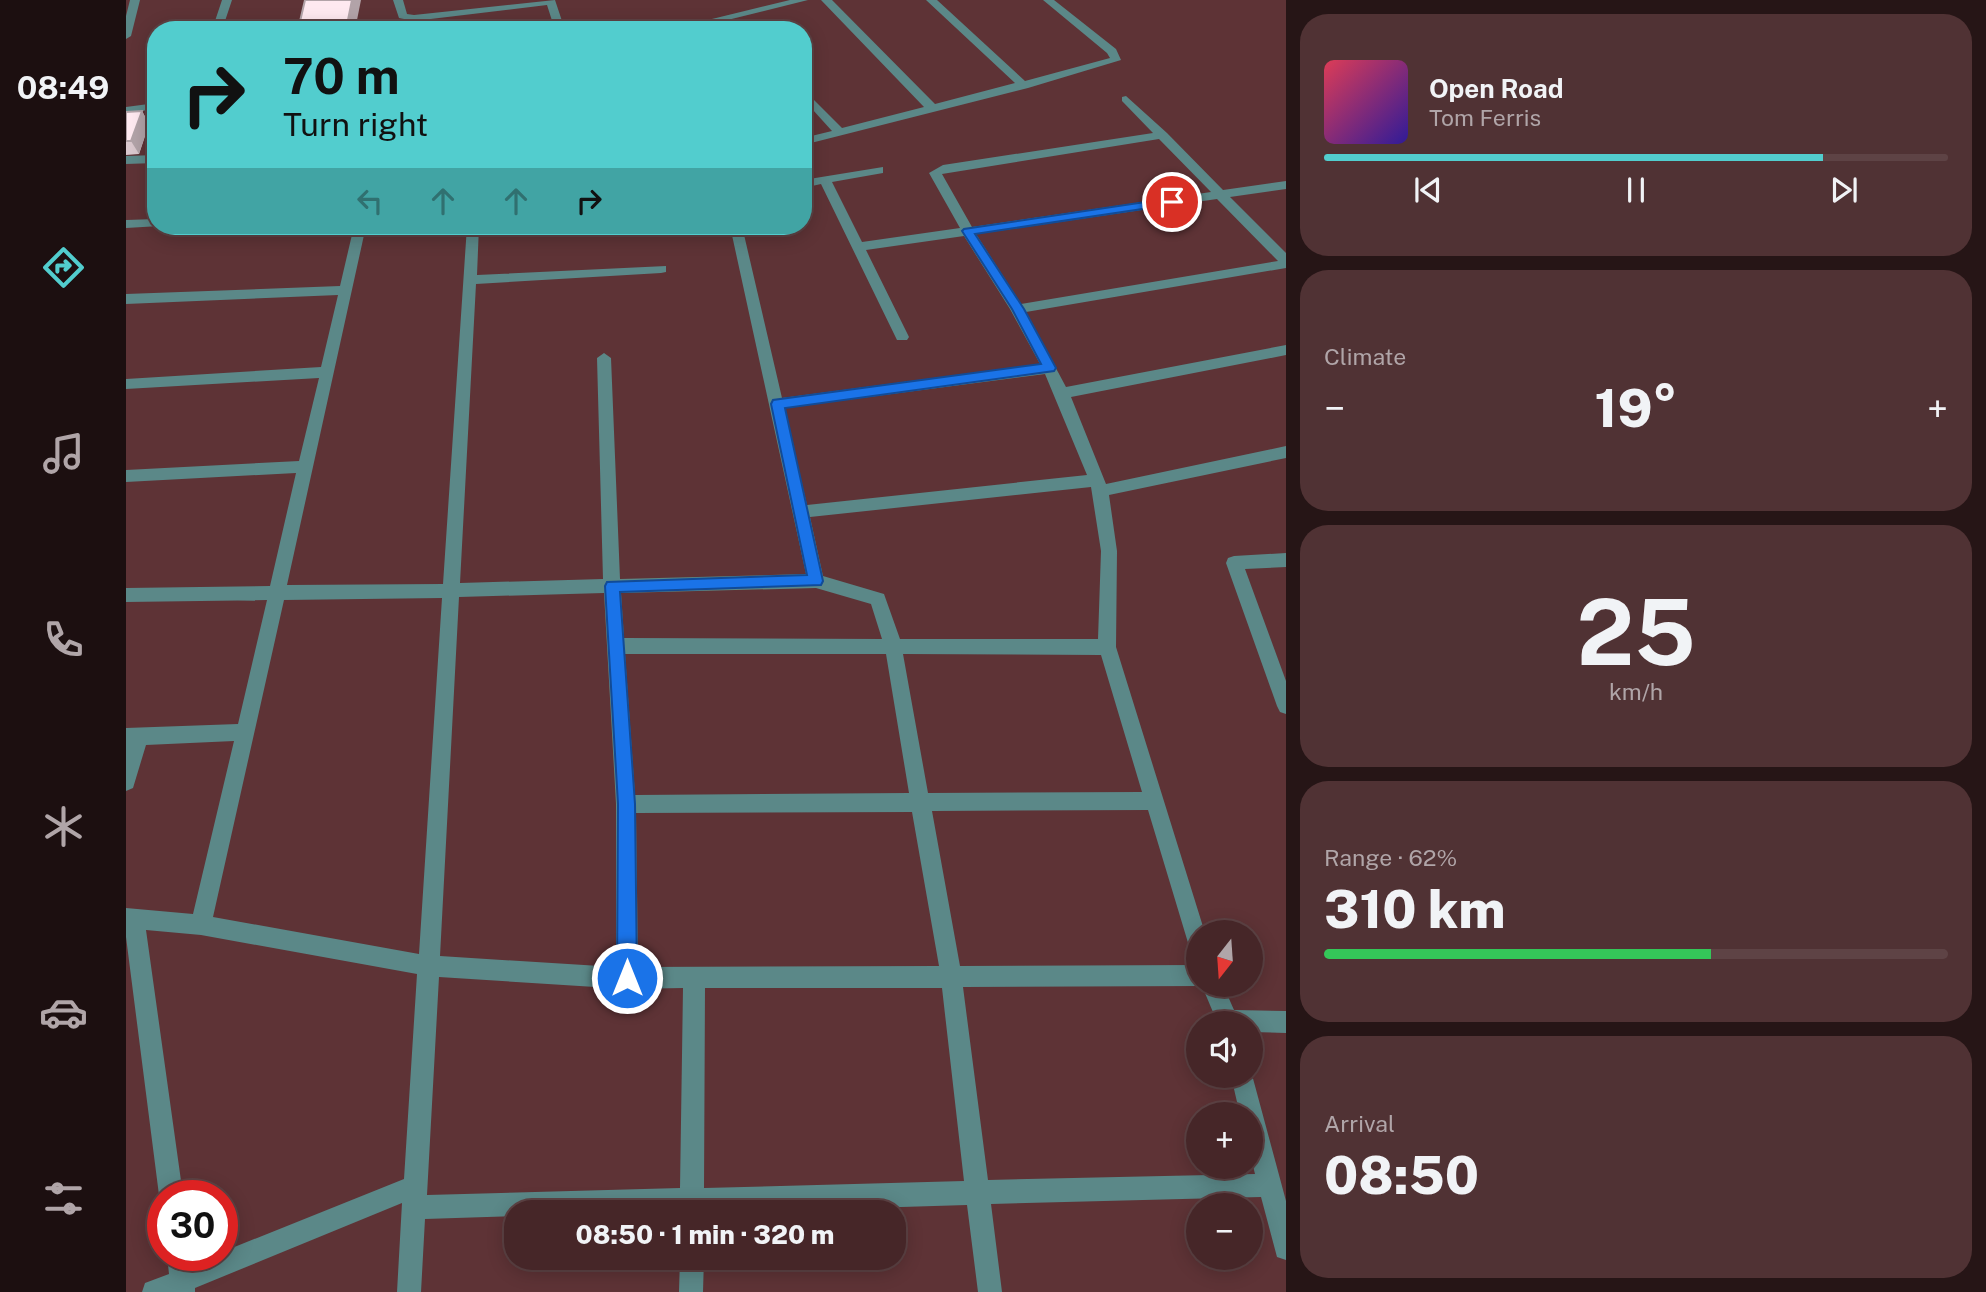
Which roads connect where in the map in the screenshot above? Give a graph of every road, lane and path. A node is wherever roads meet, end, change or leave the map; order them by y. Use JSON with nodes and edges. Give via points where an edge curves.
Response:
{"nodes":[{"id":1,"x":135,"y":0,"type":"edge"},
{"id":2,"x":227,"y":0,"type":"edge"},
{"id":3,"x":398,"y":0,"type":"edge"},
{"id":4,"x":803,"y":0,"type":"edge"},
{"id":5,"x":826,"y":0,"type":"edge"},
{"id":6,"x":931,"y":0,"type":"edge"},
{"id":7,"x":1048,"y":0,"type":"edge"},
{"id":8,"x":550,"y":1,"type":"edge"},
{"id":9,"x":220,"y":21,"type":"edge"},
{"id":10,"x":557,"y":21,"type":"edge"},
{"id":11,"x":731,"y":21,"type":"edge"},
{"id":12,"x":126,"y":36,"type":"edge"},
{"id":13,"x":1024,"y":86,"type":"junction"},
{"id":14,"x":1126,"y":99,"type":"dead end"},
{"id":15,"x":812,"y":102,"type":"edge"},
{"id":16,"x":147,"y":107,"type":"edge"},
{"id":17,"x":933,"y":109,"type":"junction"},
{"id":18,"x":126,"y":110,"type":"edge"},
{"id":19,"x":839,"y":132,"type":"junction"},
{"id":20,"x":1163,"y":135,"type":"junction"},
{"id":21,"x":812,"y":140,"type":"edge"},
{"id":22,"x":147,"y":159,"type":"edge"},
{"id":23,"x":126,"y":160,"type":"edge"},
{"id":24,"x":879,"y":170,"type":"dead end"},
{"id":25,"x":825,"y":180,"type":"junction"},
{"id":26,"x":812,"y":182,"type":"edge"},
{"id":27,"x":1286,"y":185,"type":"edge"},
{"id":28,"x":1223,"y":194,"type":"junction"},
{"id":29,"x":147,"y":223,"type":"edge"},
{"id":30,"x":126,"y":224,"type":"edge"},
{"id":31,"x":968,"y":231,"type":"junction"},
{"id":32,"x":358,"y":235,"type":"edge"},
{"id":33,"x":472,"y":235,"type":"edge"},
{"id":34,"x":738,"y":235,"type":"edge"},
{"id":35,"x":859,"y":247,"type":"junction"},
{"id":36,"x":1286,"y":263,"type":"edge"},
{"id":37,"x":661,"y":269,"type":"dead end"},
{"id":38,"x":470,"y":279,"type":"junction"},
{"id":39,"x":345,"y":290,"type":"junction"},
{"id":40,"x":126,"y":299,"type":"edge"},
{"id":41,"x":1017,"y":309,"type":"junction"},
{"id":42,"x":902,"y":337,"type":"dead end"},
{"id":43,"x":1286,"y":350,"type":"edge"},
{"id":44,"x":604,"y":358,"type":"dead end"},
{"id":45,"x":1050,"y":368,"type":"junction"},
{"id":46,"x":327,"y":372,"type":"junction"},
{"id":47,"x":126,"y":384,"type":"edge"},
{"id":48,"x":1062,"y":393,"type":"junction"},
{"id":49,"x":778,"y":404,"type":"junction"},
{"id":50,"x":1286,"y":452,"type":"edge"},
{"id":51,"x":306,"y":467,"type":"junction"},
{"id":52,"x":126,"y":476,"type":"edge"},
{"id":53,"x":1098,"y":485,"type":"junction"},
{"id":54,"x":801,"y":512,"type":"junction"},
{"id":55,"x":1286,"y":560,"type":"edge"},
{"id":56,"x":816,"y":581,"type":"junction"},
{"id":57,"x":612,"y":586,"type":"junction"},
{"id":58,"x":277,"y":591,"type":"junction"},
{"id":59,"x":451,"y":593,"type":"junction"},
{"id":60,"x":126,"y":595,"type":"edge"},
{"id":61,"x":893,"y":645,"type":"junction"},
{"id":62,"x":616,"y":646,"type":"junction"},
{"id":63,"x":1107,"y":647,"type":"junction"},
{"id":64,"x":1286,"y":706,"type":"edge"},
{"id":65,"x":245,"y":732,"type":"junction"},
{"id":66,"x":132,"y":737,"type":"edge"},
{"id":67,"x":126,"y":782,"type":"edge"},
{"id":68,"x":1154,"y":801,"type":"junction"},
{"id":69,"x":922,"y":802,"type":"junction"},
{"id":70,"x":626,"y":804,"type":"junction"},
{"id":71,"x":130,"y":919,"type":"edge"},
{"id":72,"x":1191,"y":920,"type":"edge"},
{"id":73,"x":201,"y":925,"type":"junction"},
{"id":74,"x":429,"y":966,"type":"junction"},
{"id":75,"x":1186,"y":976,"type":"edge"},
{"id":76,"x":951,"y":977,"type":"junction"},
{"id":77,"x":627,"y":978,"type":"junction"},
{"id":78,"x":694,"y":978,"type":"junction"},
{"id":79,"x":1263,"y":1022,"type":"edge"},
{"id":80,"x":1286,"y":1022,"type":"edge"},
{"id":81,"x":1245,"y":1088,"type":"edge"},
{"id":82,"x":169,"y":1180,"type":"edge"},
{"id":83,"x":1270,"y":1185,"type":"junction"},
{"id":84,"x":977,"y":1192,"type":"junction"},
{"id":85,"x":415,"y":1196,"type":"junction"},
{"id":86,"x":526,"y":1200,"type":"edge"},
{"id":87,"x":693,"y":1200,"type":"edge"},
{"id":88,"x":815,"y":1200,"type":"edge"},
{"id":89,"x":1286,"y":1248,"type":"edge"},
{"id":90,"x":692,"y":1270,"type":"edge"},
{"id":91,"x":183,"y":1286,"type":"edge"},
{"id":92,"x":154,"y":1292,"type":"edge"},
{"id":93,"x":410,"y":1292,"type":"edge"},
{"id":94,"x":691,"y":1292,"type":"edge"},
{"id":95,"x":990,"y":1292,"type":"edge"}],
"edges":[{"from":1,"to":12,"type":"street"},
{"from":2,"to":9,"type":"street"},
{"from":3,"to":8,"type":"street","via":[[403,16],[414,18]]},
{"from":4,"to":11,"type":"street"},
{"from":5,"to":17,"type":"street"},
{"from":6,"to":13,"type":"street"},
{"from":7,"to":13,"type":"street","via":[[1112,51],[1116,60]]},
{"from":8,"to":10,"type":"street"},
{"from":13,"to":17,"type":"street"},
{"from":14,"to":20,"type":"street"},
{"from":15,"to":19,"type":"street"},
{"from":16,"to":18,"type":"street"},
{"from":17,"to":19,"type":"street"},
{"from":19,"to":21,"type":"street"},
{"from":20,"to":28,"type":"street"},
{"from":20,"to":31,"type":"street","via":[[938,170],[935,177]]},
{"from":22,"to":23,"type":"street"},
{"from":24,"to":25,"type":"street"},
{"from":25,"to":26,"type":"street"},
{"from":25,"to":35,"type":"street"},
{"from":27,"to":28,"type":"street"},
{"from":28,"to":31,"type":"street"},
{"from":28,"to":36,"type":"street"},
{"from":29,"to":30,"type":"street"},
{"from":31,"to":35,"type":"street"},
{"from":31,"to":41,"type":"street"},
{"from":32,"to":39,"type":"street"},
{"from":33,"to":38,"type":"street"},
{"from":34,"to":49,"type":"street"},
{"from":35,"to":42,"type":"street"},
{"from":36,"to":41,"type":"street"},
{"from":37,"to":38,"type":"street"},
{"from":38,"to":59,"type":"street"},
{"from":39,"to":40,"type":"street"},
{"from":39,"to":46,"type":"street"},
{"from":41,"to":45,"type":"street"},
{"from":43,"to":48,"type":"street"},
{"from":44,"to":57,"type":"street"},
{"from":45,"to":48,"type":"street"},
{"from":45,"to":49,"type":"street"},
{"from":46,"to":47,"type":"street"},
{"from":46,"to":51,"type":"street"},
{"from":48,"to":53,"type":"street"},
{"from":49,"to":54,"type":"street"},
{"from":50,"to":53,"type":"street"},
{"from":51,"to":52,"type":"street"},
{"from":51,"to":58,"type":"street"},
{"from":53,"to":54,"type":"street"},
{"from":53,"to":63,"type":"street","via":[[1109,551]]},
{"from":54,"to":56,"type":"street"},
{"from":55,"to":64,"type":"street","via":[[1234,563]]},
{"from":56,"to":57,"type":"street"},
{"from":56,"to":61,"type":"street","via":[[878,599]]},
{"from":57,"to":59,"type":"street"},
{"from":57,"to":62,"type":"street"},
{"from":58,"to":59,"type":"street"},
{"from":58,"to":60,"type":"street"},
{"from":58,"to":65,"type":"street"},
{"from":59,"to":74,"type":"street"},
{"from":61,"to":62,"type":"street"},
{"from":61,"to":63,"type":"street"},
{"from":61,"to":69,"type":"street"},
{"from":62,"to":70,"type":"street"},
{"from":63,"to":68,"type":"street"},
{"from":65,"to":66,"type":"street"},
{"from":65,"to":73,"type":"street"},
{"from":66,"to":67,"type":"street"},
{"from":68,"to":69,"type":"street"},
{"from":68,"to":72,"type":"street"},
{"from":69,"to":70,"type":"street"},
{"from":69,"to":76,"type":"street"},
{"from":70,"to":77,"type":"street"},
{"from":71,"to":73,"type":"street"},
{"from":71,"to":82,"type":"street"},
{"from":73,"to":74,"type":"street"},
{"from":74,"to":77,"type":"street"},
{"from":74,"to":85,"type":"street"},
{"from":75,"to":76,"type":"street"},
{"from":76,"to":78,"type":"street"},
{"from":76,"to":84,"type":"street"},
{"from":77,"to":78,"type":"street"},
{"from":78,"to":87,"type":"street"},
{"from":79,"to":80,"type":"street"},
{"from":81,"to":83,"type":"street"},
{"from":83,"to":84,"type":"street"},
{"from":83,"to":89,"type":"street"},
{"from":84,"to":88,"type":"street"},
{"from":84,"to":95,"type":"street"},
{"from":85,"to":86,"type":"street"},
{"from":85,"to":91,"type":"street"},
{"from":85,"to":93,"type":"street"},
{"from":90,"to":94,"type":"street"},
{"from":91,"to":92,"type":"street"}]}
